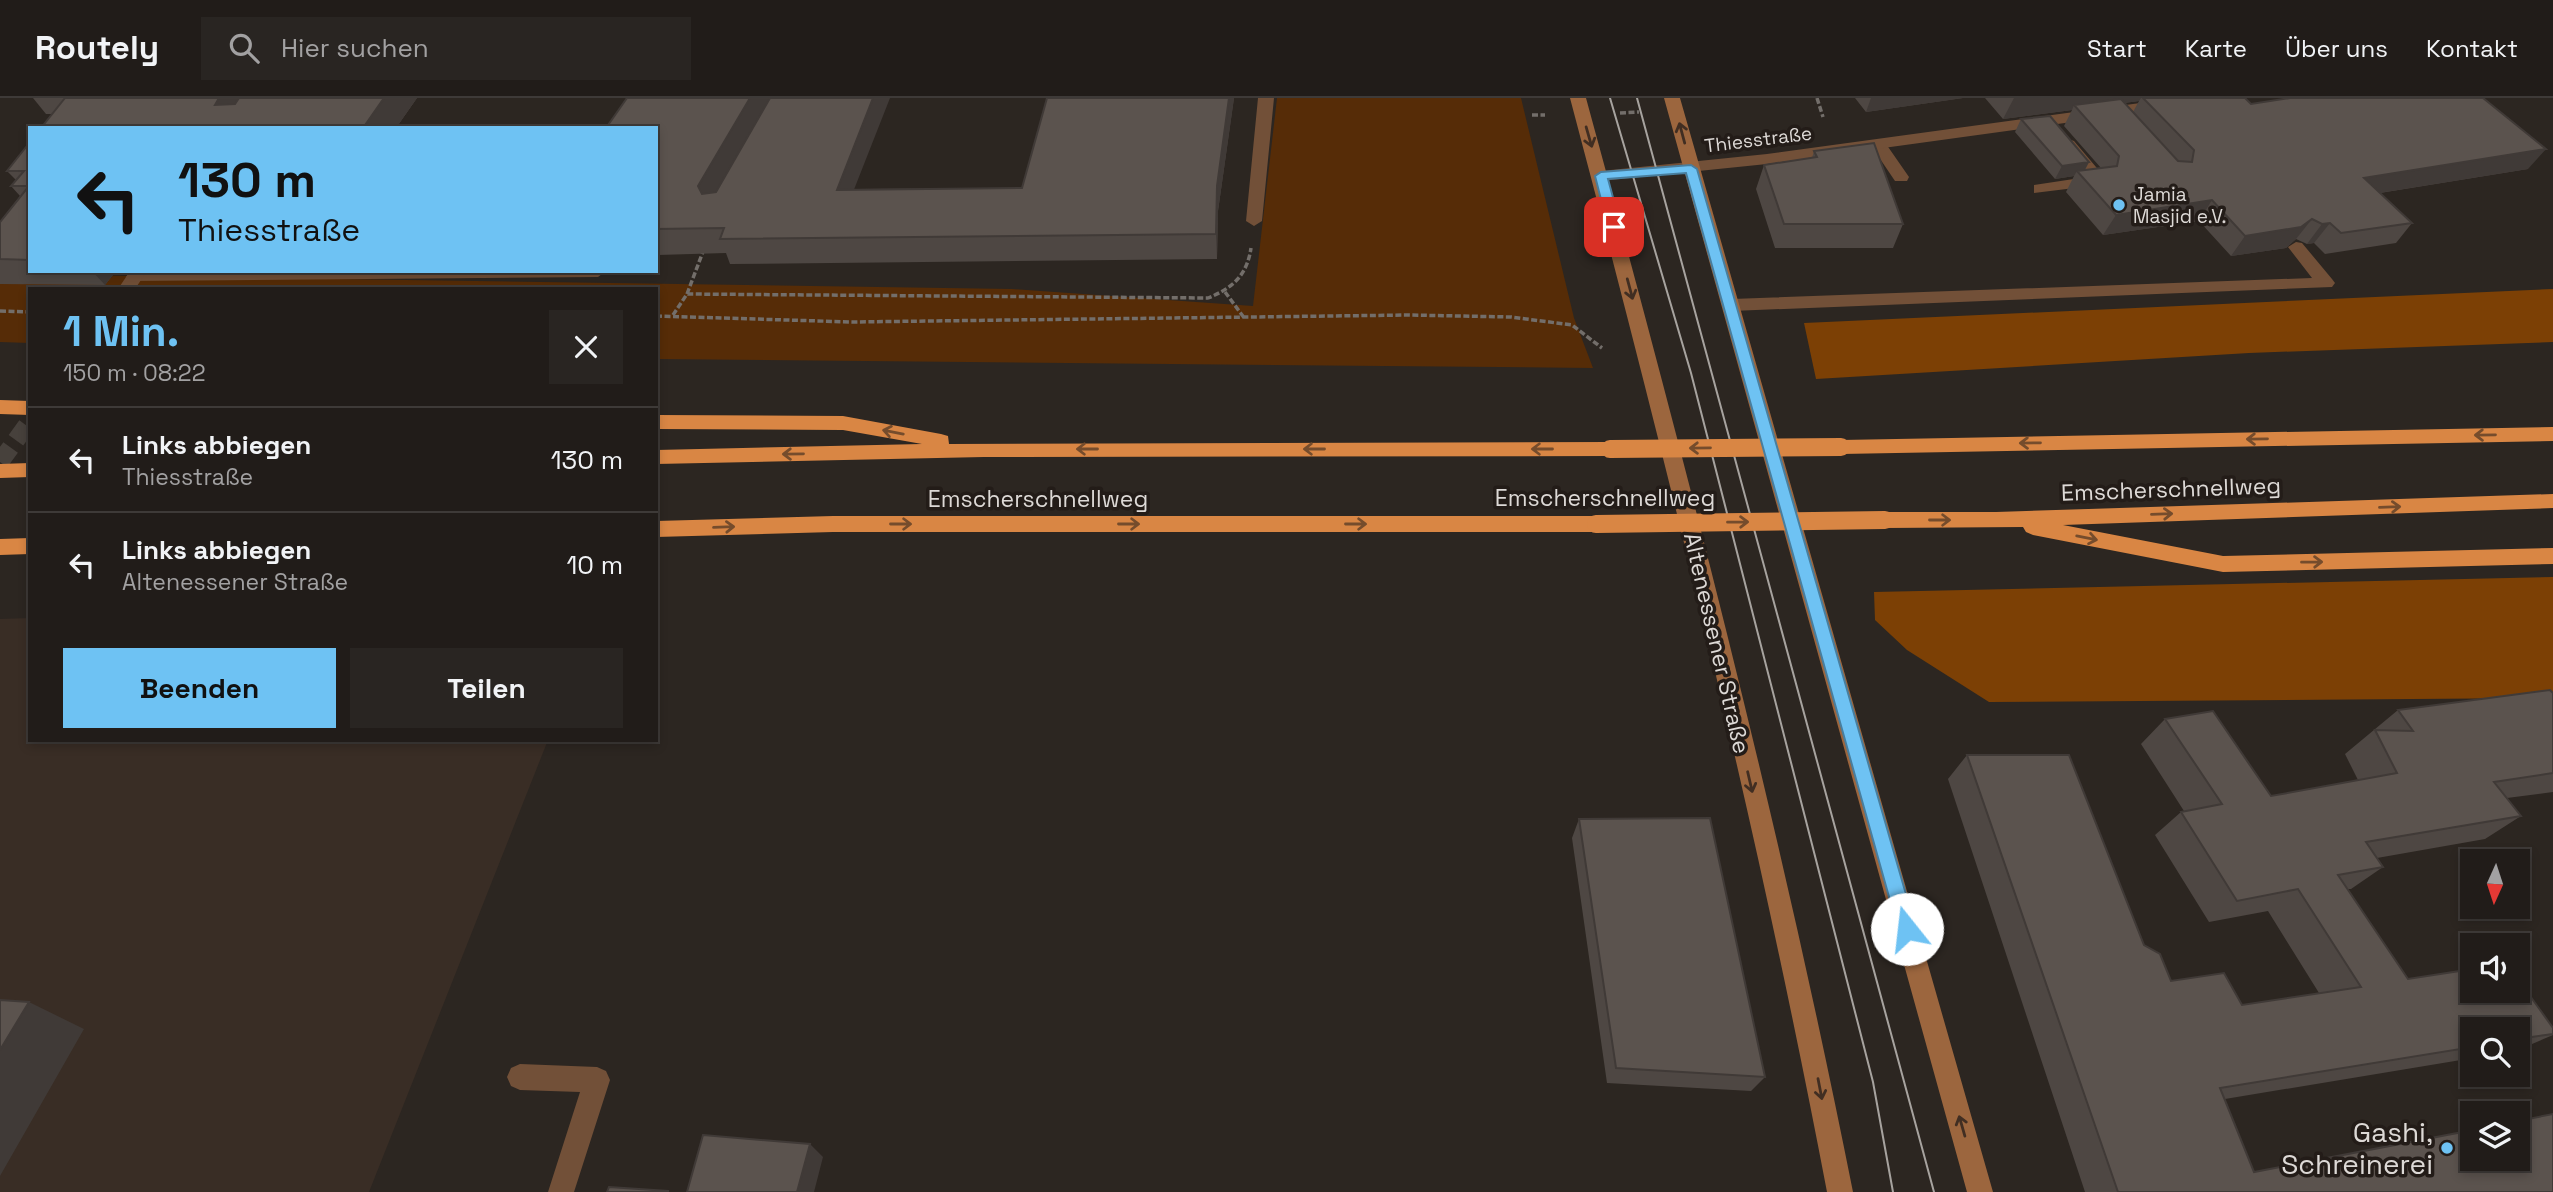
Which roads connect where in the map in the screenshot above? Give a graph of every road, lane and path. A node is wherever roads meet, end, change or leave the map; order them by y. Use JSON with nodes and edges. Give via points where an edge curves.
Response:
{"nodes":[{"id":1,"x":1266,"y":98,"type":"edge"},
{"id":2,"x":1817,"y":98,"type":"edge"},
{"id":3,"x":2210,"y":98,"type":"edge"},
{"id":4,"x":1674,"y":104,"type":"edge"},
{"id":5,"x":1581,"y":106,"type":"edge"},
{"id":6,"x":2114,"y":112,"type":"junction"},
{"id":7,"x":1532,"y":115,"type":"dead end"},
{"id":8,"x":2048,"y":121,"type":"junction"},
{"id":9,"x":1825,"y":123,"type":"dead end"},
{"id":10,"x":2131,"y":130,"type":"edge"},
{"id":11,"x":1878,"y":144,"type":"junction"},
{"id":12,"x":1691,"y":169,"type":"junction"},
{"id":13,"x":1601,"y":176,"type":"junction"},
{"id":14,"x":1902,"y":177,"type":"dead end"},
{"id":15,"x":2040,"y":189,"type":"dead end"},
{"id":16,"x":1254,"y":221,"type":"joint"},
{"id":17,"x":705,"y":247,"type":"edge"},
{"id":18,"x":2296,"y":247,"type":"edge"},
{"id":19,"x":482,"y":273,"type":"edge"},
{"id":20,"x":133,"y":279,"type":"edge"},
{"id":21,"x":1225,"y":292,"type":"junction"},
{"id":22,"x":687,"y":294,"type":"junction"},
{"id":23,"x":1732,"y":305,"type":"junction"},
{"id":24,"x":0,"y":311,"type":"edge"},
{"id":25,"x":28,"y":312,"type":"edge"},
{"id":26,"x":658,"y":316,"type":"edge"},
{"id":27,"x":673,"y":316,"type":"junction"},
{"id":28,"x":1245,"y":319,"type":"junction"},
{"id":29,"x":1606,"y":351,"type":"dead end"},
{"id":30,"x":0,"y":407,"type":"edge"},
{"id":31,"x":28,"y":408,"type":"edge"},
{"id":32,"x":658,"y":422,"type":"edge"},
{"id":33,"x":2553,"y":434,"type":"edge"},
{"id":34,"x":984,"y":450,"type":"junction"},
{"id":35,"x":658,"y":457,"type":"edge"},
{"id":36,"x":28,"y":470,"type":"edge"},
{"id":37,"x":0,"y":471,"type":"edge"},
{"id":38,"x":2553,"y":501,"type":"edge"},
{"id":39,"x":1996,"y":520,"type":"junction"},
{"id":40,"x":658,"y":529,"type":"edge"},
{"id":41,"x":28,"y":546,"type":"edge"},
{"id":42,"x":0,"y":547,"type":"edge"},
{"id":43,"x":2553,"y":556,"type":"edge"},
{"id":44,"x":520,"y":1077,"type":"dead end"},
{"id":45,"x":561,"y":1192,"type":"edge"},
{"id":46,"x":1840,"y":1192,"type":"edge"},
{"id":47,"x":1980,"y":1192,"type":"edge"}],
"edges":[{"from":1,"to":16,"type":"street"},
{"from":2,"to":9,"type":"path"},
{"from":3,"to":6,"type":"street","name":"Thiesstraße"},
{"from":4,"to":5,"type":"path"},
{"from":12,"to":4,"type":"main road","one_way":true},
{"from":5,"to":7,"type":"path"},
{"from":5,"to":13,"type":"main road","name":"Altenessener Straße","one_way":true},
{"from":6,"to":8,"type":"street","name":"Thiesstraße"},
{"from":6,"to":10,"type":"street"},
{"from":8,"to":11,"type":"street","name":"Thiesstraße"},
{"from":8,"to":15,"type":"street","via":[[2099,180]]},
{"from":11,"to":12,"type":"street","name":"Thiesstraße"},
{"from":11,"to":14,"type":"street"},
{"from":12,"to":13,"type":"street","name":"Thiesstraße"},
{"from":12,"to":23,"type":"main road"},
{"from":13,"to":46,"type":"main road","name":"Altenessener Straße","one_way":true,"via":[[1662,411],[1801,995]]},
{"from":16,"to":21,"type":"path","via":[[1250,263]]},
{"from":17,"to":22,"type":"path"},
{"from":18,"to":23,"type":"street","via":[[2326,282]]},
{"from":19,"to":20,"type":"street"},
{"from":21,"to":22,"type":"path","via":[[1188,300]]},
{"from":21,"to":28,"type":"path"},
{"from":22,"to":27,"type":"path"},
{"from":47,"to":23,"type":"main road","one_way":true},
{"from":24,"to":25,"type":"path"},
{"from":26,"to":27,"type":"path"},
{"from":27,"to":28,"type":"path","via":[[852,322]]},
{"from":28,"to":29,"type":"path","via":[[1409,315],[1540,319],[1572,325]]},
{"from":30,"to":31,"type":"highway"},
{"from":34,"to":32,"type":"highway","one_way":true,"via":[[843,423]]},
{"from":33,"to":34,"type":"highway","name":"Emscherschnellweg","one_way":true,"bridge":true,"via":[[1841,447]]},
{"from":34,"to":35,"type":"highway","name":"Emscherschnellweg","one_way":true},
{"from":36,"to":37,"type":"highway"},
{"from":39,"to":38,"type":"highway","name":"Emscherschnellweg","one_way":true},
{"from":40,"to":39,"type":"highway","name":"Emscherschnellweg","one_way":true,"bridge":true,"via":[[833,524]]},
{"from":39,"to":43,"type":"highway","one_way":true,"via":[[2223,564]]},
{"from":41,"to":42,"type":"highway"},
{"from":44,"to":45,"type":"street","via":[[597,1080]]}]}
